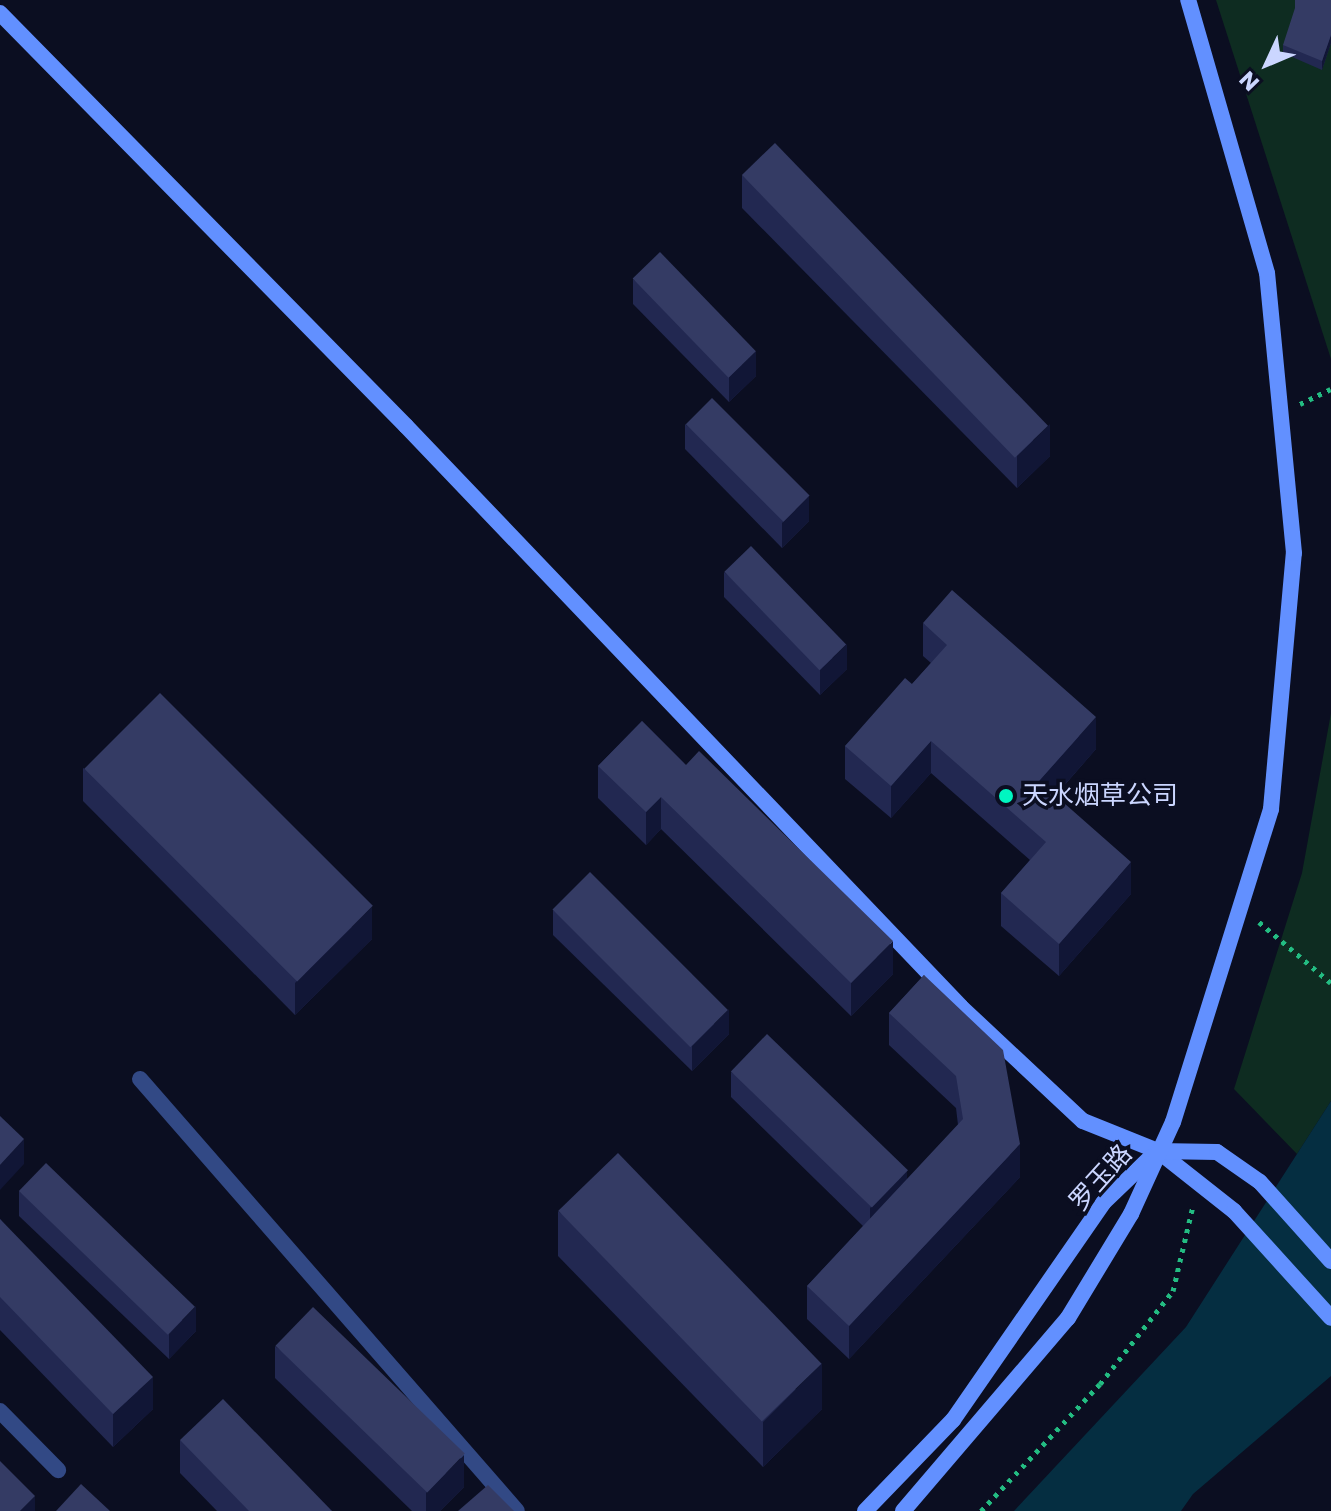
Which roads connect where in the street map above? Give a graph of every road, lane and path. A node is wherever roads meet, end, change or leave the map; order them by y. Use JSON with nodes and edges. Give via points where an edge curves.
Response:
{"nodes":[{"id":1,"x":1188,"y":0,"type":"edge"},
{"id":2,"x":0,"y":13,"type":"edge"},
{"id":3,"x":1331,"y":389,"type":"edge"},
{"id":4,"x":1280,"y":411,"type":"junction"},
{"id":5,"x":1241,"y":907,"type":"junction"},
{"id":6,"x":1331,"y":983,"type":"edge"},
{"id":7,"x":140,"y":1079,"type":"dead end"},
{"id":8,"x":1158,"y":1151,"type":"junction"},
{"id":9,"x":1198,"y":1185,"type":"junction"},
{"id":10,"x":1331,"y":1261,"type":"edge"},
{"id":11,"x":1331,"y":1318,"type":"edge"},
{"id":12,"x":0,"y":1411,"type":"edge"},
{"id":13,"x":58,"y":1470,"type":"dead end"},
{"id":14,"x":517,"y":1511,"type":"edge"},
{"id":15,"x":865,"y":1511,"type":"edge"},
{"id":16,"x":903,"y":1511,"type":"edge"},
{"id":17,"x":981,"y":1511,"type":"edge"}],
"edges":[{"from":1,"to":4,"type":"main road","via":[[1267,273]]},
{"from":2,"to":8,"type":"main road","via":[[406,426],[961,1007],[1083,1121]]},
{"from":3,"to":4,"type":"path"},
{"from":4,"to":5,"type":"main road","via":[[1294,553],[1271,809]]},
{"from":5,"to":6,"type":"path"},
{"from":5,"to":8,"type":"main road","via":[[1173,1122]]},
{"from":7,"to":14,"type":"street"},
{"from":8,"to":9,"type":"main road"},
{"from":8,"to":10,"type":"main road","via":[[1217,1152],[1260,1182]]},
{"from":8,"to":15,"type":"main road","name":"罗玉路","via":[[1103,1203],[953,1420]]},
{"from":8,"to":16,"type":"main road","name":"罗玉路","via":[[1131,1214],[1068,1318]]},
{"from":9,"to":11,"type":"main road","via":[[1234,1211]]},
{"from":9,"to":17,"type":"path","via":[[1173,1291],[1100,1384]]},
{"from":12,"to":13,"type":"street"}]}
